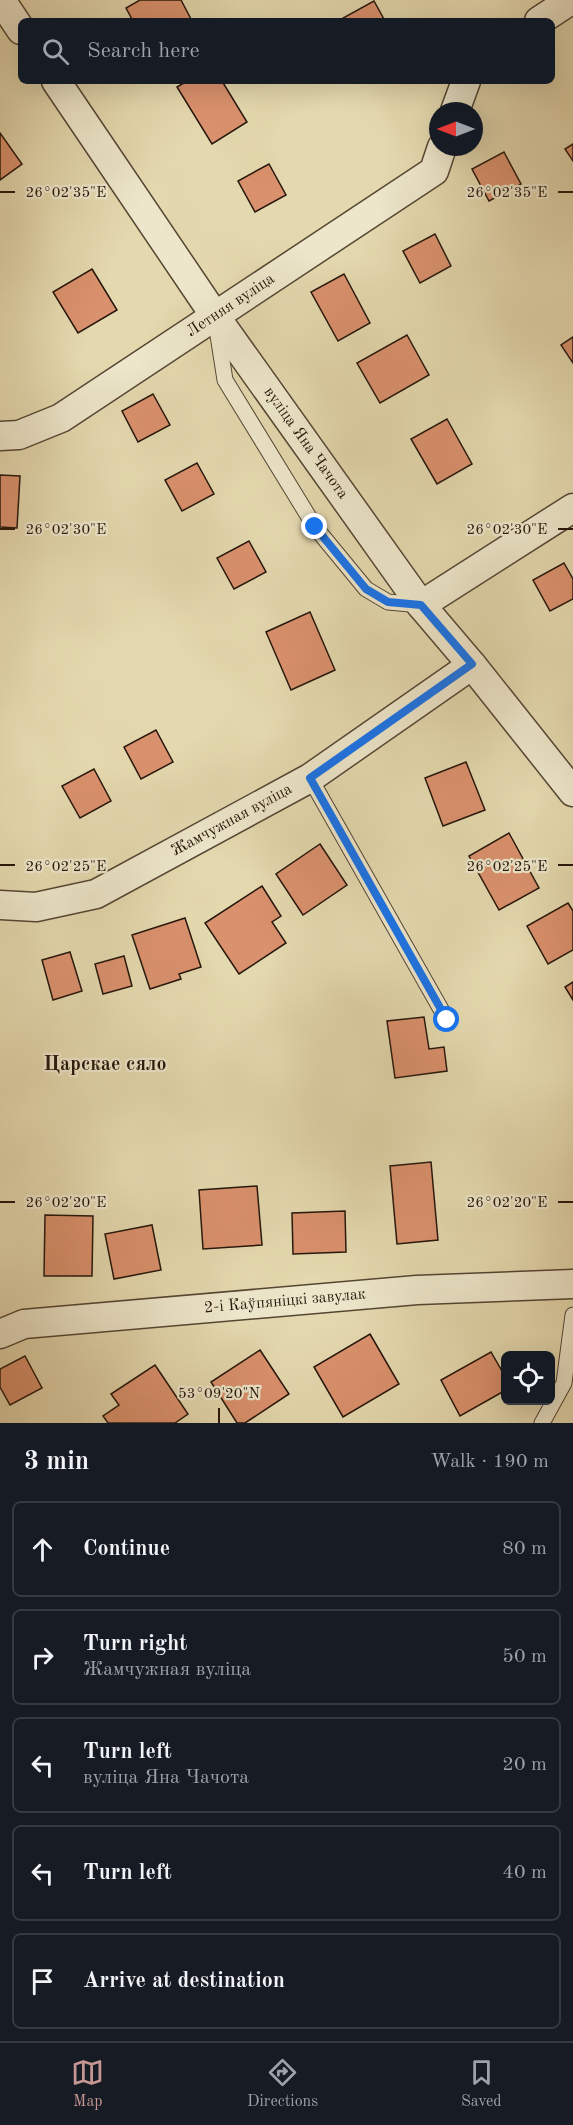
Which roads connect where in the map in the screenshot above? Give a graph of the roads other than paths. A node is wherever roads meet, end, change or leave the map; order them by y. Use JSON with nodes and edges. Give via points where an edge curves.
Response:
{"nodes":[{"id":1,"x":1,"y":0,"type":"edge"},
{"id":2,"x":571,"y":0,"type":"edge"},
{"id":3,"x":544,"y":18,"type":"edge"},
{"id":4,"x":18,"y":26,"type":"edge"},
{"id":5,"x":58,"y":84,"type":"edge"},
{"id":6,"x":465,"y":84,"type":"edge"},
{"id":7,"x":458,"y":102,"type":"edge"},
{"id":8,"x":439,"y":156,"type":"edge"},
{"id":9,"x":215,"y":316,"type":"junction"},
{"id":10,"x":0,"y":436,"type":"edge"},
{"id":11,"x":573,"y":508,"type":"edge"},
{"id":12,"x":421,"y":605,"type":"junction"},
{"id":13,"x":472,"y":664,"type":"junction"},
{"id":14,"x":310,"y":778,"type":"junction"},
{"id":15,"x":573,"y":792,"type":"edge"},
{"id":16,"x":0,"y":905,"type":"edge"},
{"id":17,"x":447,"y":1020,"type":"dead end"},
{"id":18,"x":573,"y":1284,"type":"edge"},
{"id":19,"x":573,"y":1316,"type":"edge"},
{"id":20,"x":0,"y":1334,"type":"edge"},
{"id":21,"x":542,"y":1423,"type":"edge"}],
"edges":[{"from":1,"to":4,"type":"street"},
{"from":2,"to":3,"type":"street"},
{"from":5,"to":9,"type":"street","name":"вуліца Яна Чачота"},
{"from":6,"to":7,"type":"street"},
{"from":8,"to":9,"type":"street","name":"Летняя вуліца","via":[[434,171]]},
{"from":9,"to":10,"type":"street","name":"Летняя вуліца","via":[[61,418],[20,435]]},
{"from":9,"to":12,"type":"street","name":"вуліца Яна Чачота"},
{"from":9,"to":12,"type":"lane","via":[[225,380],[315,527],[366,589],[388,602]]},
{"from":11,"to":12,"type":"street"},
{"from":12,"to":13,"type":"street","name":"вуліца Яна Чачота"},
{"from":13,"to":14,"type":"street","name":"Жамчужная вуліца"},
{"from":13,"to":15,"type":"street","name":"вуліца Яна Чачота"},
{"from":14,"to":16,"type":"street","name":"Жамчужная вуліца","via":[[96,894],[36,907]]},
{"from":14,"to":17,"type":"lane"},
{"from":18,"to":20,"type":"street","name":"2-і Каўпяніцкі завулак","via":[[417,1290],[24,1324]]},
{"from":19,"to":21,"type":"lane","via":[[564,1383]]}]}
